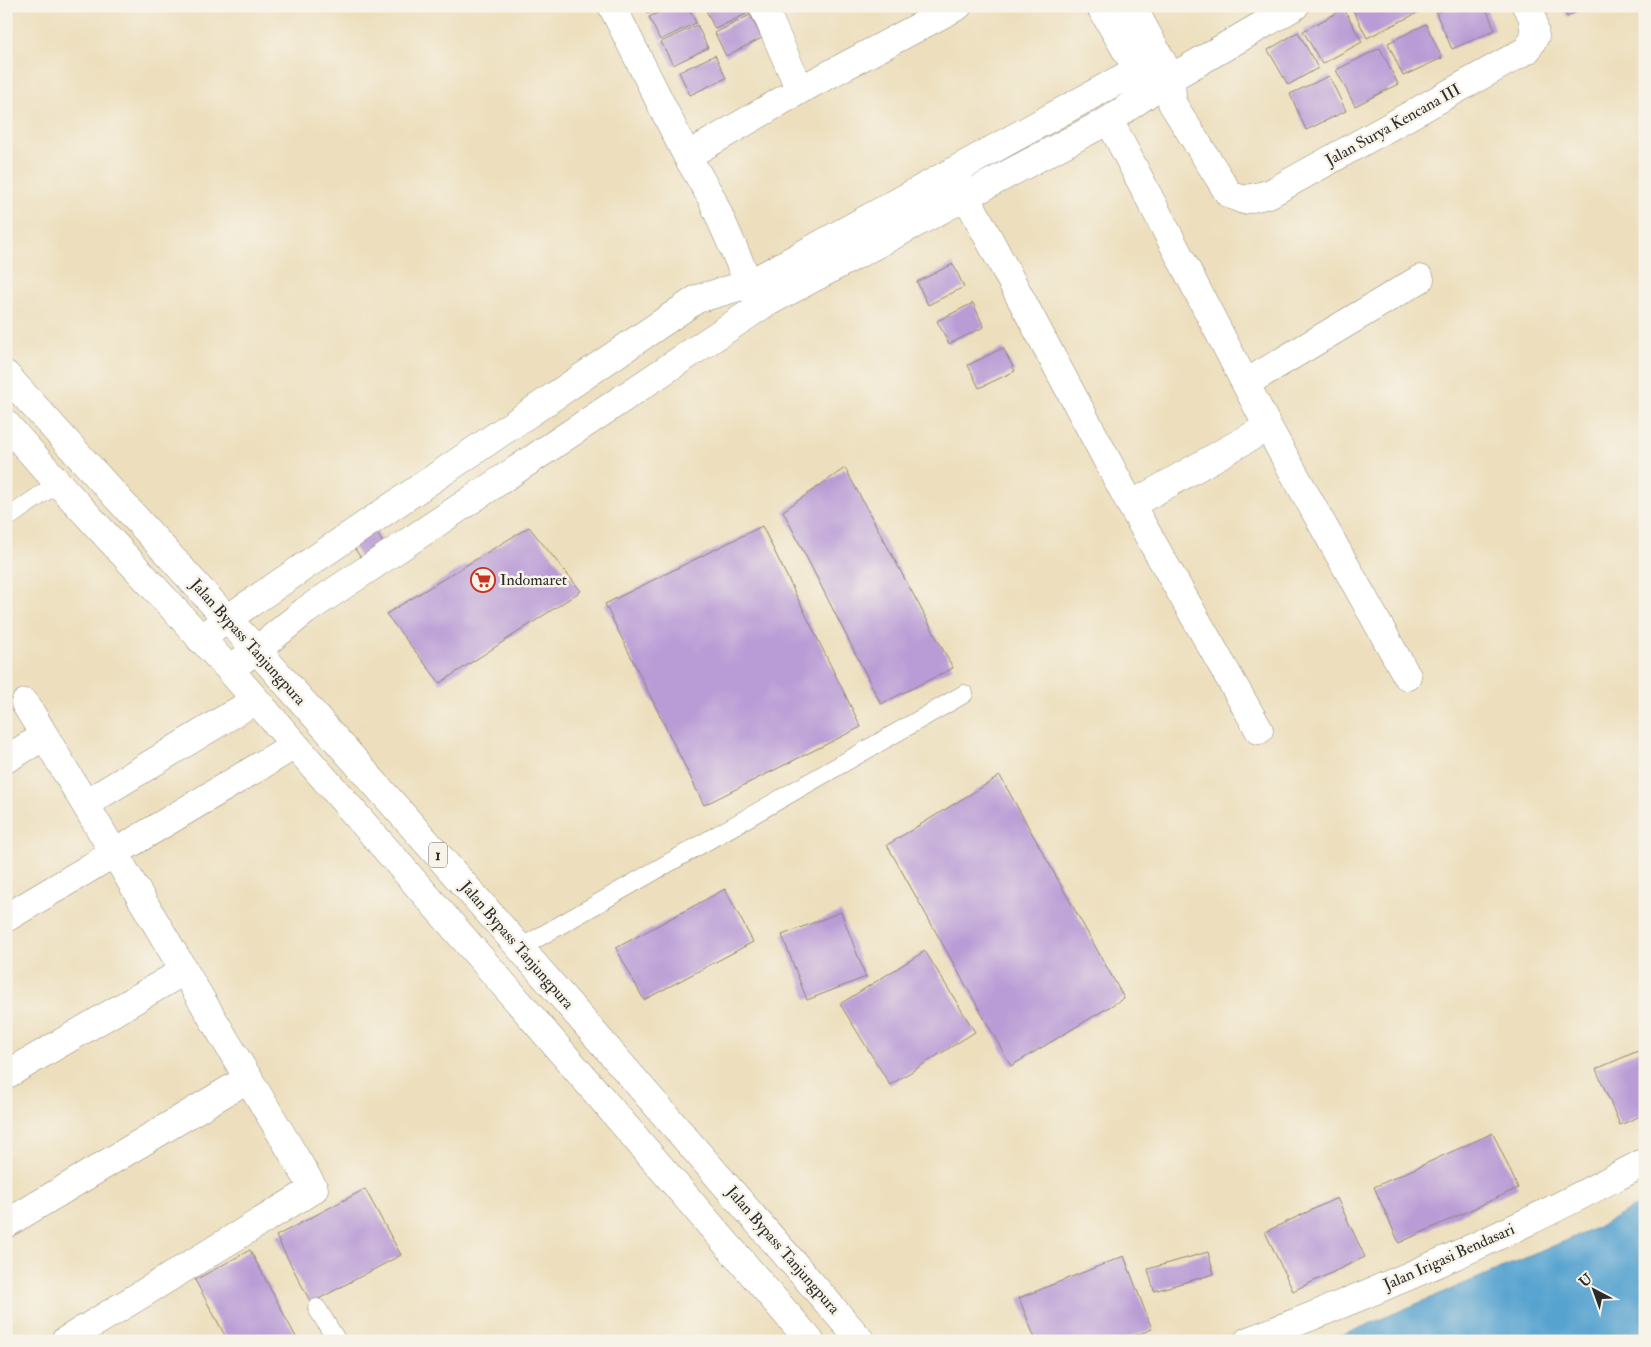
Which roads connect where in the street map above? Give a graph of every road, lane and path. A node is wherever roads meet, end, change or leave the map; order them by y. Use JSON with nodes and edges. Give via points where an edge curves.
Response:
{"nodes":[{"id":1,"x":612,"y":6,"type":"edge"},
{"id":2,"x":763,"y":6,"type":"edge"},
{"id":3,"x":958,"y":6,"type":"edge"},
{"id":4,"x":1100,"y":6,"type":"edge"},
{"id":5,"x":1132,"y":6,"type":"edge"},
{"id":6,"x":1295,"y":6,"type":"edge"},
{"id":7,"x":1526,"y":6,"type":"edge"},
{"id":8,"x":927,"y":13,"type":"edge"},
{"id":9,"x":1158,"y":86,"type":"junction"},
{"id":10,"x":800,"y":90,"type":"junction"},
{"id":11,"x":1109,"y":120,"type":"junction"},
{"id":12,"x":687,"y":156,"type":"junction"},
{"id":13,"x":953,"y":172,"type":"junction"},
{"id":14,"x":968,"y":197,"type":"junction"},
{"id":15,"x":1420,"y":279,"type":"dead end"},
{"id":16,"x":755,"y":295,"type":"junction"},
{"id":17,"x":6,"y":375,"type":"edge"},
{"id":18,"x":1246,"y":382,"type":"junction"},
{"id":19,"x":6,"y":424,"type":"edge"},
{"id":20,"x":1268,"y":427,"type":"junction"},
{"id":21,"x":58,"y":483,"type":"junction"},
{"id":22,"x":1131,"y":505,"type":"junction"},
{"id":23,"x":6,"y":519,"type":"edge"},
{"id":24,"x":227,"y":619,"type":"junction"},
{"id":25,"x":200,"y":639,"type":"junction"},
{"id":26,"x":257,"y":650,"type":"junction"},
{"id":27,"x":229,"y":669,"type":"junction"},
{"id":28,"x":1407,"y":676,"type":"dead end"},
{"id":29,"x":964,"y":694,"type":"dead end"},
{"id":30,"x":256,"y":700,"type":"junction"},
{"id":31,"x":24,"y":702,"type":"dead end"},
{"id":32,"x":1259,"y":730,"type":"dead end"},
{"id":33,"x":45,"y":736,"type":"junction"},
{"id":34,"x":295,"y":745,"type":"junction"},
{"id":35,"x":6,"y":759,"type":"edge"},
{"id":36,"x":85,"y":804,"type":"junction"},
{"id":37,"x":114,"y":853,"type":"junction"},
{"id":38,"x":6,"y":918,"type":"edge"},
{"id":39,"x":520,"y":948,"type":"junction"},
{"id":40,"x":184,"y":971,"type":"junction"},
{"id":41,"x":6,"y":1076,"type":"edge"},
{"id":42,"x":249,"y":1078,"type":"junction"},
{"id":43,"x":1645,"y":1162,"type":"edge"},
{"id":44,"x":6,"y":1224,"type":"edge"},
{"id":45,"x":317,"y":1308,"type":"dead end"},
{"id":46,"x":65,"y":1341,"type":"edge"},
{"id":47,"x":337,"y":1341,"type":"edge"},
{"id":48,"x":810,"y":1341,"type":"edge"},
{"id":49,"x":861,"y":1341,"type":"edge"},
{"id":50,"x":1248,"y":1341,"type":"edge"}],
"edges":[{"from":1,"to":12,"type":"main road"},
{"from":2,"to":10,"type":"main road"},
{"from":3,"to":8,"type":"main road"},
{"from":4,"to":9,"type":"main road"},
{"from":5,"to":9,"type":"main road"},
{"from":6,"to":9,"type":"main road"},
{"from":7,"to":9,"type":"main road","name":"Jalan Surya Kencana III","via":[[1532,15],[1535,36],[1527,50],[1269,194],[1243,200],[1229,194]]},
{"from":8,"to":10,"type":"main road"},
{"from":9,"to":11,"type":"main road"},
{"from":9,"to":13,"type":"main road"},
{"from":10,"to":12,"type":"main road"},
{"from":11,"to":14,"type":"main road"},
{"from":11,"to":18,"type":"main road"},
{"from":12,"to":16,"type":"main road","via":[[711,197]]},
{"from":13,"to":14,"type":"main road"},
{"from":13,"to":16,"type":"main road"},
{"from":14,"to":16,"type":"main road"},
{"from":14,"to":22,"type":"main road"},
{"from":15,"to":18,"type":"main road"},
{"from":16,"to":24,"type":"main road","via":[[697,299]]},
{"from":16,"to":26,"type":"main road","via":[[305,611]]},
{"from":17,"to":24,"type":"main road","name":"Jalan Bypass Tanjungpura","number":"1"},
{"from":18,"to":20,"type":"main road"},
{"from":19,"to":21,"type":"main road","name":"Jalan Bypass Tanjungpura","number":"1"},
{"from":20,"to":22,"type":"main road"},
{"from":20,"to":28,"type":"main road"},
{"from":21,"to":23,"type":"lane"},
{"from":21,"to":25,"type":"main road","name":"Jalan Bypass Tanjungpura","number":"1"},
{"from":22,"to":32,"type":"main road"},
{"from":24,"to":25,"type":"main road"},
{"from":24,"to":26,"type":"main road","name":"Jalan Bypass Tanjungpura","number":"1"},
{"from":25,"to":27,"type":"main road","name":"Jalan Bypass Tanjungpura","number":"1"},
{"from":26,"to":27,"type":"main road"},
{"from":26,"to":39,"type":"main road","name":"Jalan Bypass Tanjungpura","number":"1"},
{"from":27,"to":30,"type":"main road","name":"Jalan Bypass Tanjungpura","number":"1"},
{"from":29,"to":39,"type":"lane"},
{"from":30,"to":34,"type":"main road","name":"Jalan Bypass Tanjungpura","number":"1"},
{"from":30,"to":36,"type":"main road"},
{"from":31,"to":33,"type":"main road"},
{"from":33,"to":35,"type":"main road"},
{"from":33,"to":36,"type":"main road"},
{"from":34,"to":37,"type":"main road"},
{"from":34,"to":48,"type":"main road","name":"Jalan Bypass Tanjungpura","number":"1"},
{"from":36,"to":37,"type":"main road"},
{"from":37,"to":38,"type":"main road"},
{"from":37,"to":40,"type":"main road"},
{"from":39,"to":49,"type":"main road","name":"Jalan Bypass Tanjungpura","number":"1"},
{"from":40,"to":41,"type":"main road"},
{"from":40,"to":42,"type":"main road"},
{"from":42,"to":44,"type":"main road"},
{"from":42,"to":46,"type":"main road","via":[[314,1189]]},
{"from":43,"to":50,"type":"main road","name":"Jalan Irigasi Bendasari","via":[[1528,1222],[1440,1262]]},
{"from":45,"to":47,"type":"lane"}]}
